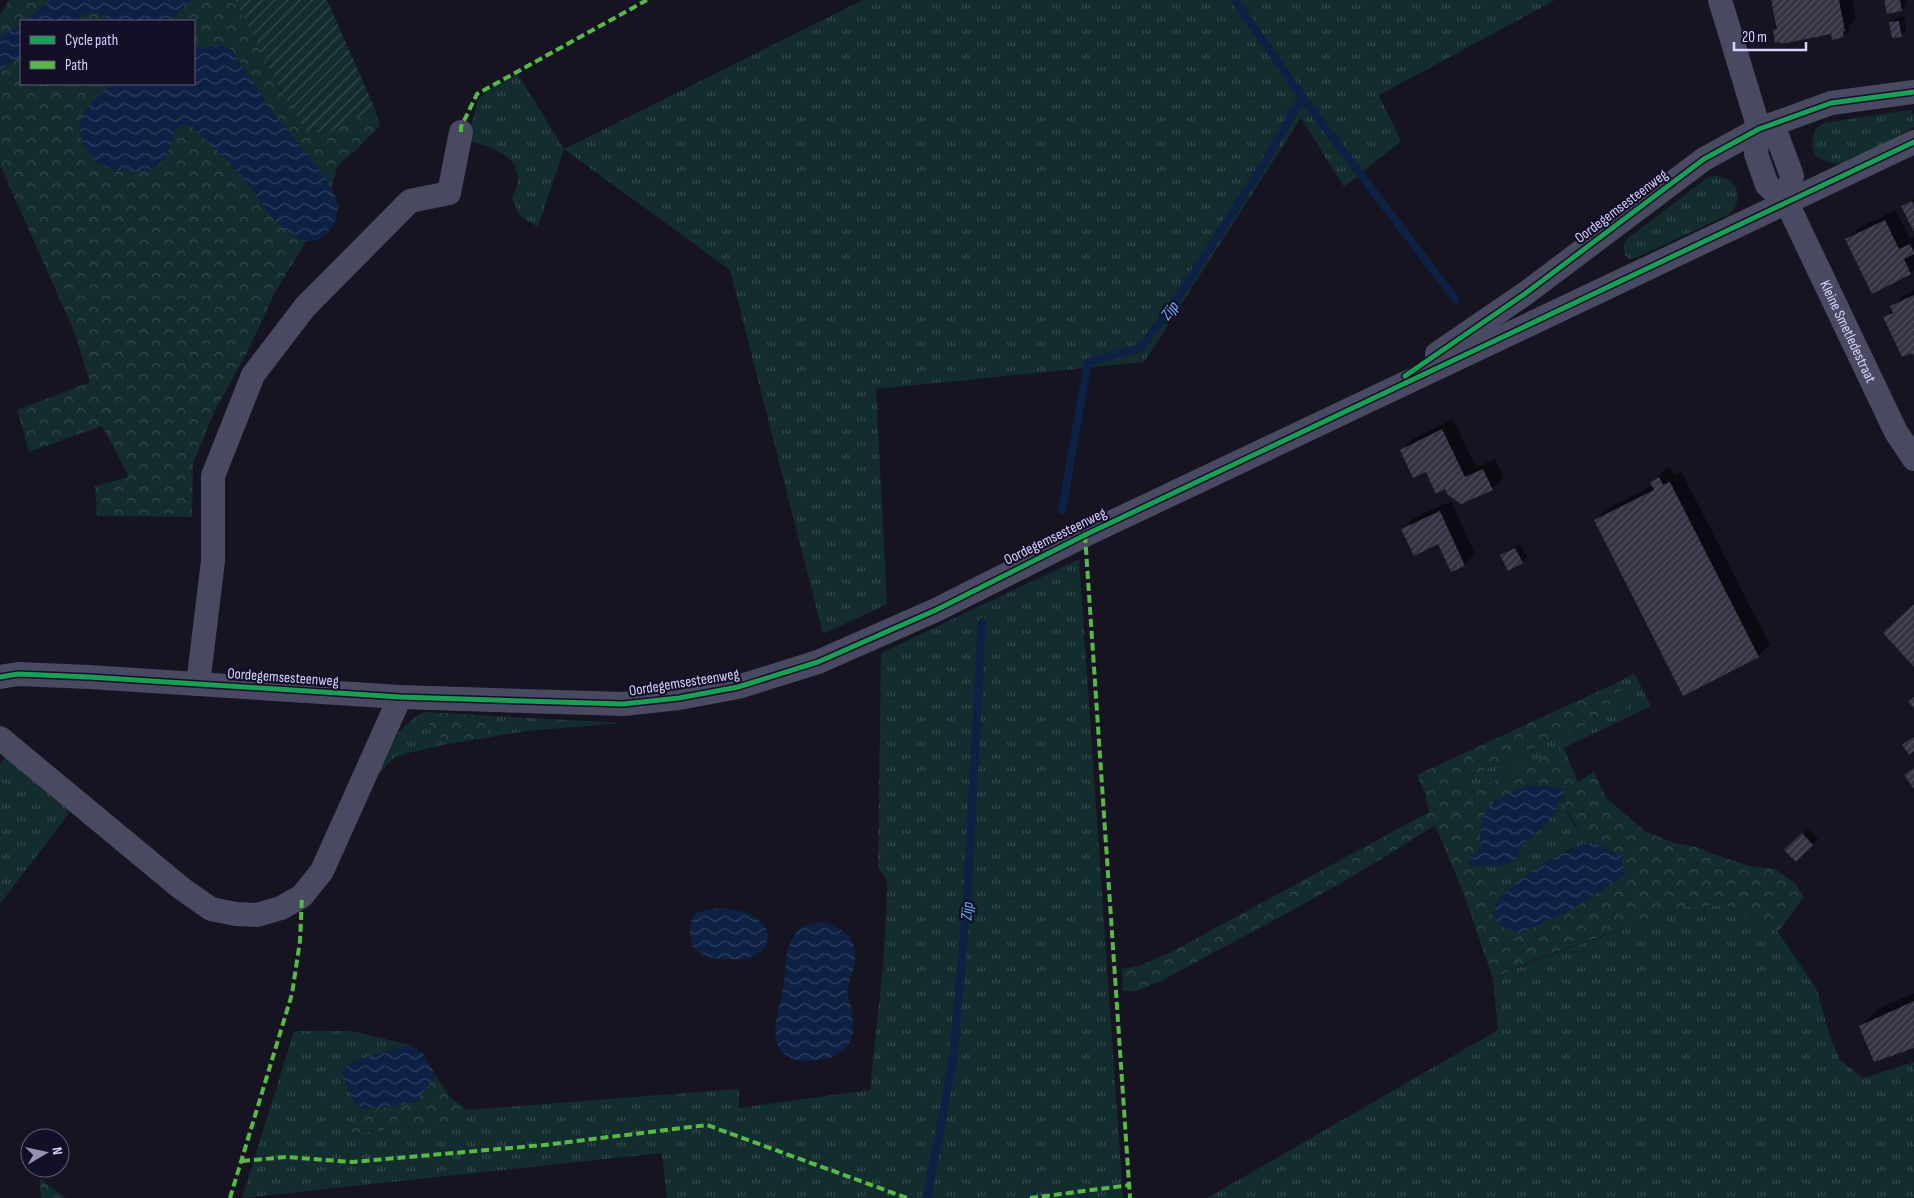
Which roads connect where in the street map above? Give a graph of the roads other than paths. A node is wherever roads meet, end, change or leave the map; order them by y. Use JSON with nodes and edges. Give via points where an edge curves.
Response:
{"nodes":[{"id":1,"x":1720,"y":0,"type":"edge"},
{"id":2,"x":1914,"y":92,"type":"edge"},
{"id":3,"x":1759,"y":129,"type":"junction"},
{"id":4,"x":460,"y":132,"type":"dead end"},
{"id":5,"x":1914,"y":142,"type":"edge"},
{"id":6,"x":1787,"y":203,"type":"junction"},
{"id":7,"x":1370,"y":399,"type":"junction"},
{"id":8,"x":1914,"y":460,"type":"edge"},
{"id":9,"x":0,"y":677,"type":"edge"},
{"id":10,"x":198,"y":684,"type":"junction"},
{"id":11,"x":400,"y":697,"type":"junction"},
{"id":12,"x":0,"y":738,"type":"edge"}],
"edges":[{"from":1,"to":3,"type":"street"},
{"from":2,"to":3,"type":"street","name":"Oordegemsesteenweg","via":[[1830,104]]},
{"from":3,"to":6,"type":"street","via":[[1756,154],[1767,186]]},
{"from":3,"to":7,"type":"street","name":"Oordegemsesteenweg","via":[[1704,159],[1526,293]]},
{"from":4,"to":10,"type":"street","via":[[449,193],[410,201],[305,307],[253,375],[213,476],[213,561]]},
{"from":5,"to":6,"type":"street","name":"Oordegemsesteenweg"},
{"from":6,"to":7,"type":"street","name":"Oordegemsesteenweg"},
{"from":6,"to":8,"type":"street","name":"Kleine Smetledestraat","via":[[1896,432]]},
{"from":7,"to":11,"type":"street","name":"Oordegemsesteenweg","via":[[936,610],[818,662],[738,687],[623,704]]},
{"from":9,"to":10,"type":"street","name":"Oordegemsesteenweg","via":[[18,674]]},
{"from":10,"to":11,"type":"street","name":"Oordegemsesteenweg"},
{"from":11,"to":12,"type":"street","via":[[322,871],[302,896],[281,908],[258,915],[211,908],[181,888]]}]}
